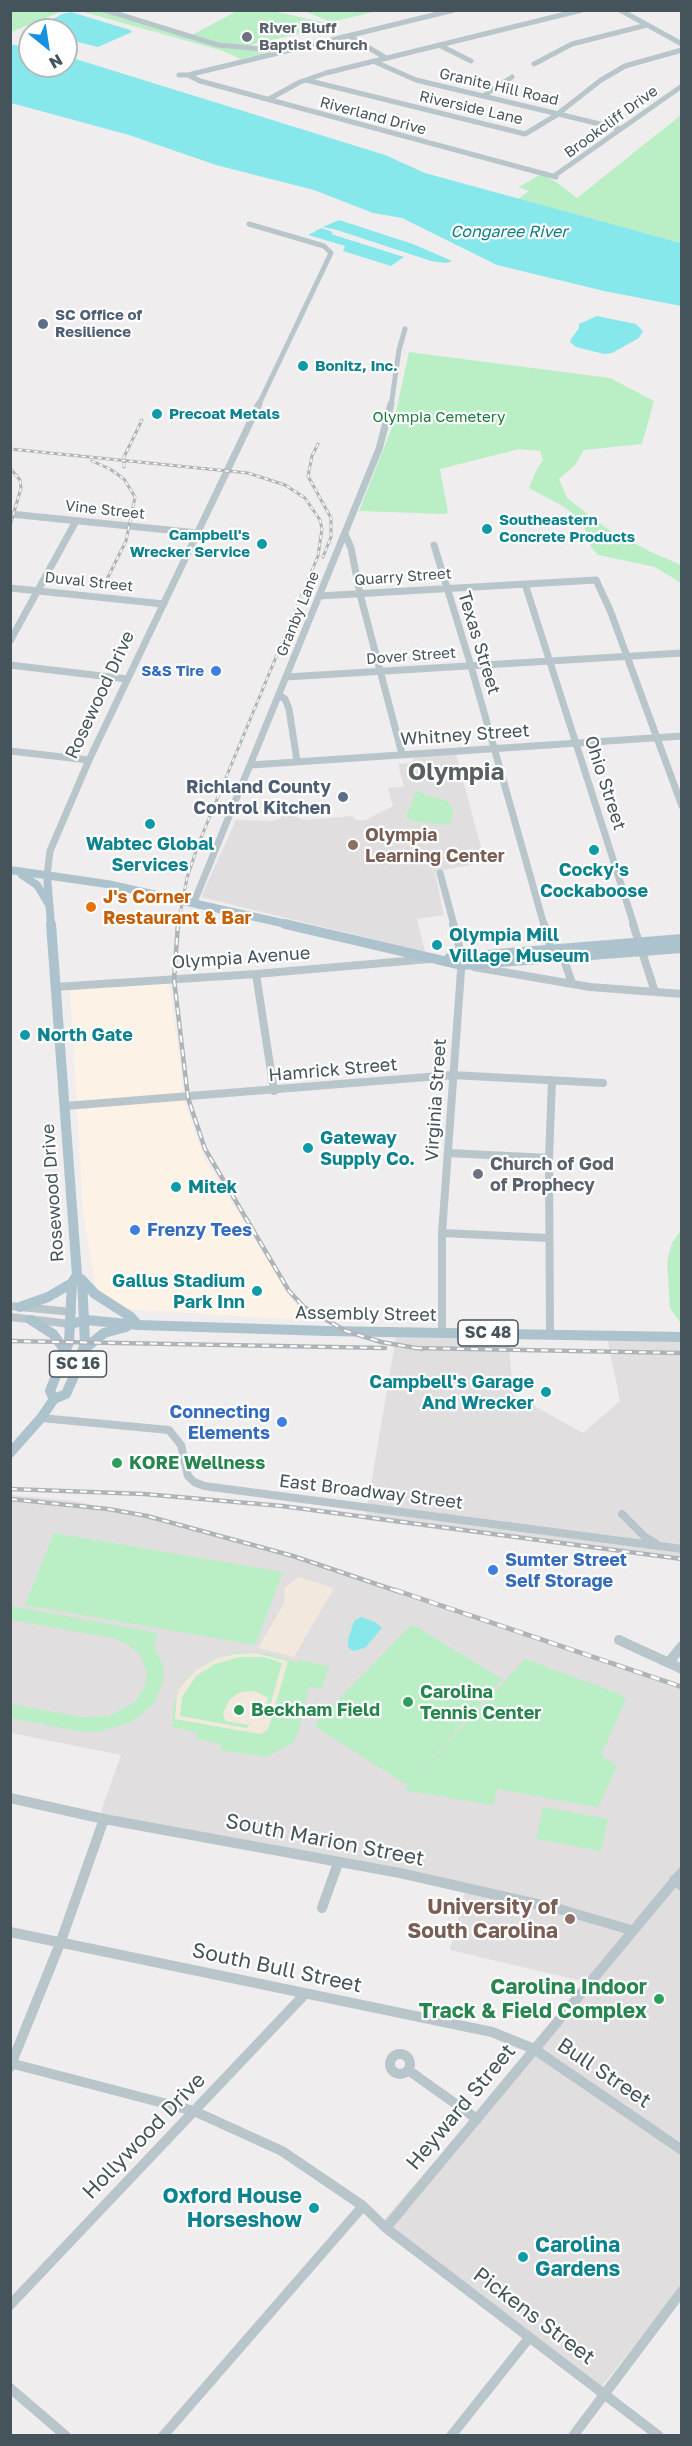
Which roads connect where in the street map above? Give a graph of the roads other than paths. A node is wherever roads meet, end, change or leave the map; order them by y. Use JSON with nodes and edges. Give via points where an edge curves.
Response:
{"nodes":[{"id":1,"x":105,"y":10,"type":"edge"},
{"id":2,"x":454,"y":10,"type":"edge"},
{"id":3,"x":582,"y":10,"type":"edge"},
{"id":4,"x":620,"y":10,"type":"edge"},
{"id":5,"x":647,"y":25,"type":"junction"},
{"id":6,"x":349,"y":36,"type":"junction"},
{"id":7,"x":681,"y":44,"type":"edge"},
{"id":8,"x":440,"y":45,"type":"junction"},
{"id":9,"x":287,"y":50,"type":"junction"},
{"id":10,"x":681,"y":50,"type":"edge"},
{"id":11,"x":386,"y":58,"type":"junction"},
{"id":12,"x":374,"y":61,"type":"junction"},
{"id":13,"x":471,"y":61,"type":"dead end"},
{"id":14,"x":534,"y":64,"type":"dead end"},
{"id":15,"x":179,"y":75,"type":"dead end"},
{"id":16,"x":188,"y":75,"type":"junction"},
{"id":17,"x":512,"y":77,"type":"dead end"},
{"id":18,"x":306,"y":80,"type":"junction"},
{"id":19,"x":681,"y":86,"type":"edge"},
{"id":20,"x":483,"y":96,"type":"junction"},
{"id":21,"x":269,"y":99,"type":"junction"},
{"id":22,"x":558,"y":114,"type":"junction"},
{"id":23,"x":621,"y":129,"type":"junction"},
{"id":24,"x":555,"y":176,"type":"joint"},
{"id":25,"x":249,"y":224,"type":"dead end"},
{"id":26,"x":405,"y":329,"type":"dead end"},
{"id":27,"x":10,"y":514,"type":"edge"},
{"id":28,"x":76,"y":521,"type":"junction"},
{"id":29,"x":198,"y":533,"type":"junction"},
{"id":30,"x":345,"y":534,"type":"junction"},
{"id":31,"x":434,"y":545,"type":"dead end"},
{"id":32,"x":525,"y":584,"type":"junction"},
{"id":33,"x":10,"y":588,"type":"edge"},
{"id":34,"x":446,"y":588,"type":"junction"},
{"id":35,"x":38,"y":591,"type":"junction"},
{"id":36,"x":360,"y":594,"type":"junction"},
{"id":37,"x":319,"y":596,"type":"junction"},
{"id":38,"x":164,"y":604,"type":"junction"},
{"id":39,"x":10,"y":640,"type":"edge"},
{"id":40,"x":681,"y":653,"type":"edge"},
{"id":41,"x":626,"y":656,"type":"junction"},
{"id":42,"x":549,"y":660,"type":"junction"},
{"id":43,"x":10,"y":665,"type":"edge"},
{"id":44,"x":471,"y":666,"type":"junction"},
{"id":45,"x":380,"y":672,"type":"junction"},
{"id":46,"x":286,"y":677,"type":"junction"},
{"id":47,"x":128,"y":679,"type":"junction"},
{"id":48,"x":279,"y":695,"type":"junction"},
{"id":49,"x":681,"y":736,"type":"edge"},
{"id":50,"x":658,"y":738,"type":"junction"},
{"id":51,"x":576,"y":743,"type":"junction"},
{"id":52,"x":494,"y":748,"type":"junction"},
{"id":53,"x":10,"y":751,"type":"edge"},
{"id":54,"x":402,"y":754,"type":"junction"},
{"id":55,"x":89,"y":760,"type":"junction"},
{"id":56,"x":297,"y":761,"type":"junction"},
{"id":57,"x":251,"y":765,"type":"junction"},
{"id":58,"x":681,"y":806,"type":"edge"},
{"id":59,"x":10,"y":870,"type":"edge"},
{"id":60,"x":440,"y":873,"type":"dead end"},
{"id":61,"x":47,"y":876,"type":"junction"},
{"id":62,"x":194,"y":902,"type":"junction"},
{"id":63,"x":48,"y":903,"type":"junction"},
{"id":64,"x":681,"y":939,"type":"edge"},
{"id":65,"x":641,"y":947,"type":"junction"},
{"id":66,"x":681,"y":948,"type":"edge"},
{"id":67,"x":556,"y":955,"type":"junction"},
{"id":68,"x":429,"y":959,"type":"junction"},
{"id":69,"x":461,"y":961,"type":"junction"},
{"id":70,"x":500,"y":966,"type":"junction"},
{"id":71,"x":256,"y":974,"type":"junction"},
{"id":72,"x":572,"y":983,"type":"junction"},
{"id":73,"x":55,"y":987,"type":"junction"},
{"id":74,"x":655,"y":992,"type":"junction"},
{"id":75,"x":681,"y":994,"type":"edge"},
{"id":76,"x":452,"y":1075,"type":"junction"},
{"id":77,"x":552,"y":1080,"type":"junction"},
{"id":78,"x":603,"y":1083,"type":"dead end"},
{"id":79,"x":274,"y":1091,"type":"junction"},
{"id":80,"x":65,"y":1106,"type":"junction"},
{"id":81,"x":448,"y":1153,"type":"junction"},
{"id":82,"x":549,"y":1158,"type":"junction"},
{"id":83,"x":442,"y":1233,"type":"junction"},
{"id":84,"x":549,"y":1238,"type":"junction"},
{"id":85,"x":77,"y":1279,"type":"junction"},
{"id":86,"x":16,"y":1306,"type":"edge"},
{"id":87,"x":10,"y":1317,"type":"edge"},
{"id":88,"x":71,"y":1318,"type":"junction"},
{"id":89,"x":31,"y":1320,"type":"junction"},
{"id":90,"x":86,"y":1320,"type":"junction"},
{"id":91,"x":138,"y":1325,"type":"junction"},
{"id":92,"x":442,"y":1332,"type":"junction"},
{"id":93,"x":550,"y":1334,"type":"junction"},
{"id":94,"x":681,"y":1337,"type":"edge"},
{"id":95,"x":83,"y":1350,"type":"junction"},
{"id":96,"x":66,"y":1352,"type":"junction"},
{"id":97,"x":54,"y":1399,"type":"junction"},
{"id":98,"x":41,"y":1418,"type":"junction"},
{"id":99,"x":10,"y":1453,"type":"edge"},
{"id":100,"x":622,"y":1514,"type":"dead end"},
{"id":101,"x":660,"y":1545,"type":"junction"},
{"id":102,"x":681,"y":1549,"type":"edge"},
{"id":103,"x":620,"y":1640,"type":"dead end"},
{"id":104,"x":681,"y":1646,"type":"edge"},
{"id":105,"x":669,"y":1662,"type":"junction"},
{"id":106,"x":681,"y":1669,"type":"edge"},
{"id":107,"x":10,"y":1798,"type":"edge"},
{"id":108,"x":104,"y":1819,"type":"junction"},
{"id":109,"x":338,"y":1863,"type":"junction"},
{"id":110,"x":679,"y":1878,"type":"edge"},
{"id":111,"x":322,"y":1908,"type":"dead end"},
{"id":112,"x":631,"y":1930,"type":"junction"},
{"id":113,"x":10,"y":1932,"type":"edge"},
{"id":114,"x":60,"y":1941,"type":"junction"},
{"id":115,"x":305,"y":1994,"type":"junction"},
{"id":116,"x":534,"y":2049,"type":"junction"},
{"id":117,"x":11,"y":2065,"type":"edge"},
{"id":118,"x":408,"y":2070,"type":"dead end"},
{"id":119,"x":194,"y":2111,"type":"junction"},
{"id":120,"x":477,"y":2119,"type":"junction"},
{"id":121,"x":681,"y":2150,"type":"edge"},
{"id":122,"x":363,"y":2206,"type":"junction"},
{"id":123,"x":386,"y":2228,"type":"junction"},
{"id":124,"x":681,"y":2291,"type":"edge"},
{"id":125,"x":10,"y":2305,"type":"edge"},
{"id":126,"x":529,"y":2338,"type":"junction"},
{"id":127,"x":10,"y":2388,"type":"edge"},
{"id":128,"x":604,"y":2392,"type":"junction"},
{"id":129,"x":66,"y":2436,"type":"edge"},
{"id":130,"x":163,"y":2436,"type":"edge"},
{"id":131,"x":451,"y":2436,"type":"edge"},
{"id":132,"x":573,"y":2436,"type":"edge"},
{"id":133,"x":659,"y":2436,"type":"edge"}],
"edges":[{"from":1,"to":9,"type":"street","via":[[225,46]]},
{"from":2,"to":6,"type":"street"},
{"from":3,"to":8,"type":"street"},
{"from":4,"to":5,"type":"street"},
{"from":5,"to":7,"type":"street"},
{"from":5,"to":14,"type":"street","via":[[572,44]]},
{"from":6,"to":9,"type":"street"},
{"from":6,"to":11,"type":"street"},
{"from":8,"to":11,"type":"street"},
{"from":8,"to":13,"type":"street"},
{"from":9,"to":16,"type":"street"},
{"from":10,"to":22,"type":"street","name":"Riverside Lane","via":[[626,66]]},
{"from":11,"to":12,"type":"street"},
{"from":12,"to":18,"type":"street"},
{"from":12,"to":20,"type":"street","name":"Granite Hill Road","via":[[416,80]]},
{"from":15,"to":16,"type":"street"},
{"from":16,"to":21,"type":"street","name":"Riverland Drive"},
{"from":17,"to":20,"type":"street"},
{"from":18,"to":21,"type":"street"},
{"from":18,"to":22,"type":"street","name":"Riverside Lane","via":[[520,134],[529,133]]},
{"from":19,"to":23,"type":"street","name":"Brookcliff Drive"},
{"from":20,"to":22,"type":"street","name":"Granite Hill Road"},
{"from":21,"to":24,"type":"street","name":"Riverland Drive"},
{"from":22,"to":23,"type":"street","name":"Granite Hill Road"},
{"from":23,"to":24,"type":"street","name":"Brookcliff Drive"},
{"from":25,"to":29,"type":"street","name":"Rosewood Drive","via":[[324,246],[331,253]]},
{"from":26,"to":30,"type":"street","name":"Granby Lane","via":[[389,418]]},
{"from":27,"to":28,"type":"street","name":"Vine Street"},
{"from":28,"to":29,"type":"street","name":"Vine Street"},
{"from":28,"to":35,"type":"street"},
{"from":29,"to":38,"type":"street","name":"Rosewood Drive"},
{"from":30,"to":36,"type":"street"},
{"from":30,"to":37,"type":"street","name":"Granby Lane"},
{"from":31,"to":34,"type":"street","name":"Texas Street"},
{"from":32,"to":34,"type":"street","name":"Quarry Street"},
{"from":32,"to":41,"type":"street","name":"Quarry Street","via":[[597,580]]},
{"from":32,"to":42,"type":"street","name":"Ohio Street"},
{"from":33,"to":35,"type":"street","name":"Duval Street"},
{"from":34,"to":36,"type":"street","name":"Quarry Street"},
{"from":34,"to":44,"type":"street","name":"Texas Street"},
{"from":35,"to":38,"type":"street","name":"Duval Street"},
{"from":35,"to":39,"type":"street"},
{"from":36,"to":37,"type":"street","name":"Quarry Street"},
{"from":36,"to":45,"type":"street"},
{"from":37,"to":46,"type":"street","name":"Granby Lane"},
{"from":38,"to":47,"type":"street","name":"Rosewood Drive"},
{"from":40,"to":41,"type":"street","name":"Dover Street"},
{"from":41,"to":42,"type":"street","name":"Dover Street"},
{"from":41,"to":50,"type":"street"},
{"from":42,"to":44,"type":"street","name":"Dover Street"},
{"from":42,"to":51,"type":"street","name":"Ohio Street"},
{"from":43,"to":47,"type":"street"},
{"from":44,"to":45,"type":"street","name":"Dover Street"},
{"from":44,"to":52,"type":"street","name":"Texas Street"},
{"from":45,"to":46,"type":"street","name":"Dover Street"},
{"from":45,"to":54,"type":"street"},
{"from":46,"to":48,"type":"street","name":"Granby Lane"},
{"from":47,"to":55,"type":"street","name":"Rosewood Drive"},
{"from":48,"to":56,"type":"street","via":[[289,709]]},
{"from":48,"to":57,"type":"street","name":"Granby Lane"},
{"from":49,"to":50,"type":"street","name":"Whitney Street"},
{"from":50,"to":51,"type":"street","name":"Whitney Street"},
{"from":50,"to":58,"type":"street"},
{"from":51,"to":52,"type":"street","name":"Whitney Street"},
{"from":51,"to":65,"type":"street","name":"Ohio Street"},
{"from":52,"to":54,"type":"street","name":"Whitney Street"},
{"from":52,"to":67,"type":"street","name":"Texas Street"},
{"from":53,"to":55,"type":"street"},
{"from":54,"to":56,"type":"street","name":"Whitney Street"},
{"from":55,"to":61,"type":"street","name":"Rosewood Drive","via":[[50,851]]},
{"from":56,"to":57,"type":"street","name":"Whitney Street"},
{"from":57,"to":62,"type":"street","name":"Granby Lane"},
{"from":59,"to":61,"type":"main road"},
{"from":59,"to":63,"type":"main road","via":[[32,880]]},
{"from":60,"to":69,"type":"street","name":"Virginia Street"},
{"from":61,"to":62,"type":"main road"},
{"from":61,"to":63,"type":"main road","name":"Rosewood Drive"},
{"from":62,"to":68,"type":"main road"},
{"from":63,"to":73,"type":"main road","name":"Rosewood Drive"},
{"from":64,"to":65,"type":"main road","name":"Olympia Avenue"},
{"from":65,"to":66,"type":"main road","name":"Olympia Avenue"},
{"from":65,"to":67,"type":"main road","name":"Olympia Avenue"},
{"from":65,"to":74,"type":"street","name":"Ohio Street"},
{"from":67,"to":69,"type":"main road","name":"Olympia Avenue"},
{"from":67,"to":70,"type":"main road","name":"Olympia Avenue"},
{"from":67,"to":72,"type":"street","name":"Texas Street"},
{"from":68,"to":69,"type":"main road","name":"Olympia Avenue"},
{"from":68,"to":71,"type":"street","name":"Olympia Avenue"},
{"from":69,"to":70,"type":"main road","name":"Olympia Avenue"},
{"from":69,"to":76,"type":"street","name":"Virginia Street"},
{"from":70,"to":72,"type":"street"},
{"from":71,"to":73,"type":"street","name":"Olympia Avenue"},
{"from":71,"to":79,"type":"street"},
{"from":72,"to":74,"type":"street"},
{"from":73,"to":80,"type":"main road","name":"Rosewood Drive"},
{"from":74,"to":75,"type":"street"},
{"from":76,"to":77,"type":"street","name":"Hamrick Street"},
{"from":76,"to":79,"type":"street","name":"Hamrick Street"},
{"from":76,"to":81,"type":"street","name":"Virginia Street"},
{"from":77,"to":78,"type":"street","name":"Hamrick Street"},
{"from":77,"to":82,"type":"street"},
{"from":79,"to":80,"type":"street","name":"Hamrick Street"},
{"from":80,"to":85,"type":"main road","name":"Rosewood Drive"},
{"from":81,"to":82,"type":"street"},
{"from":81,"to":83,"type":"street","name":"Virginia Street"},
{"from":82,"to":84,"type":"street"},
{"from":83,"to":84,"type":"street"},
{"from":83,"to":92,"type":"street","name":"Virginia Street"},
{"from":84,"to":93,"type":"street"},
{"from":85,"to":86,"type":"main road","via":[[48,1297]]},
{"from":85,"to":88,"type":"main road","name":"Rosewood Drive"},
{"from":85,"to":90,"type":"main road","name":"Rosewood Drive","number":"SC 16"},
{"from":85,"to":91,"type":"main road"},
{"from":86,"to":88,"type":"street"},
{"from":87,"to":89,"type":"street"},
{"from":88,"to":89,"type":"street"},
{"from":88,"to":90,"type":"main road","name":"Assembly Street"},
{"from":88,"to":96,"type":"main road","name":"Rosewood Drive","number":"SC 16"},
{"from":89,"to":96,"type":"main road","via":[[53,1334]]},
{"from":90,"to":91,"type":"main road","name":"Assembly Street","number":"SC 48"},
{"from":90,"to":95,"type":"main road","name":"Rosewood Drive","number":"SC 16"},
{"from":91,"to":92,"type":"main road","name":"Assembly Street","number":"SC 48"},
{"from":91,"to":95,"type":"main road","via":[[104,1333]]},
{"from":92,"to":93,"type":"main road","name":"Assembly Street","number":"SC 48"},
{"from":93,"to":94,"type":"main road","name":"Assembly Street","number":"SC 48"},
{"from":95,"to":97,"type":"main road","name":"Rosewood Drive","number":"SC 16","via":[[66,1394]]},
{"from":96,"to":97,"type":"main road","name":"Rosewood Drive","number":"SC 16","via":[[50,1391]]},
{"from":97,"to":98,"type":"main road","name":"Rosewood Drive","number":"SC 16"},
{"from":98,"to":99,"type":"main road","name":"Rosewood Drive","number":"SC 16"},
{"from":98,"to":101,"type":"street","name":"East Broadway Street","via":[[170,1430],[181,1445],[188,1476],[204,1486]]},
{"from":100,"to":101,"type":"street","name":"East Broadway Street","via":[[645,1537]]},
{"from":101,"to":102,"type":"street","name":"East Broadway Street"},
{"from":103,"to":105,"type":"street"},
{"from":104,"to":105,"type":"street"},
{"from":105,"to":106,"type":"street"},
{"from":107,"to":108,"type":"street","name":"South Marion Street"},
{"from":108,"to":109,"type":"street","name":"South Marion Street"},
{"from":108,"to":114,"type":"street"},
{"from":109,"to":111,"type":"street"},
{"from":109,"to":112,"type":"street","name":"South Marion Street","via":[[559,1909]]},
{"from":110,"to":112,"type":"street","name":"Heyward Street"},
{"from":112,"to":116,"type":"street","name":"Heyward Street"},
{"from":113,"to":114,"type":"street","name":"South Bull Street"},
{"from":114,"to":115,"type":"street","name":"South Bull Street"},
{"from":114,"to":117,"type":"street"},
{"from":115,"to":116,"type":"street","name":"South Bull Street","via":[[492,2032]]},
{"from":115,"to":119,"type":"street","name":"Hollywood Drive"},
{"from":116,"to":120,"type":"street","name":"Heyward Street"},
{"from":116,"to":121,"type":"street","name":"Bull Street"},
{"from":117,"to":119,"type":"street","name":"Pickens Street"},
{"from":118,"to":120,"type":"street"},
{"from":119,"to":122,"type":"street","name":"Pickens Street","via":[[282,2151]]},
{"from":119,"to":125,"type":"street","name":"Hollywood Drive"},
{"from":120,"to":123,"type":"street","name":"Heyward Street"},
{"from":122,"to":123,"type":"street","name":"Pickens Street"},
{"from":122,"to":130,"type":"street"},
{"from":123,"to":126,"type":"street","name":"Pickens Street"},
{"from":124,"to":128,"type":"street"},
{"from":126,"to":128,"type":"street","name":"Pickens Street"},
{"from":126,"to":131,"type":"street"},
{"from":127,"to":129,"type":"street"},
{"from":128,"to":132,"type":"street"},
{"from":128,"to":133,"type":"street","name":"Pickens Street"}]}
